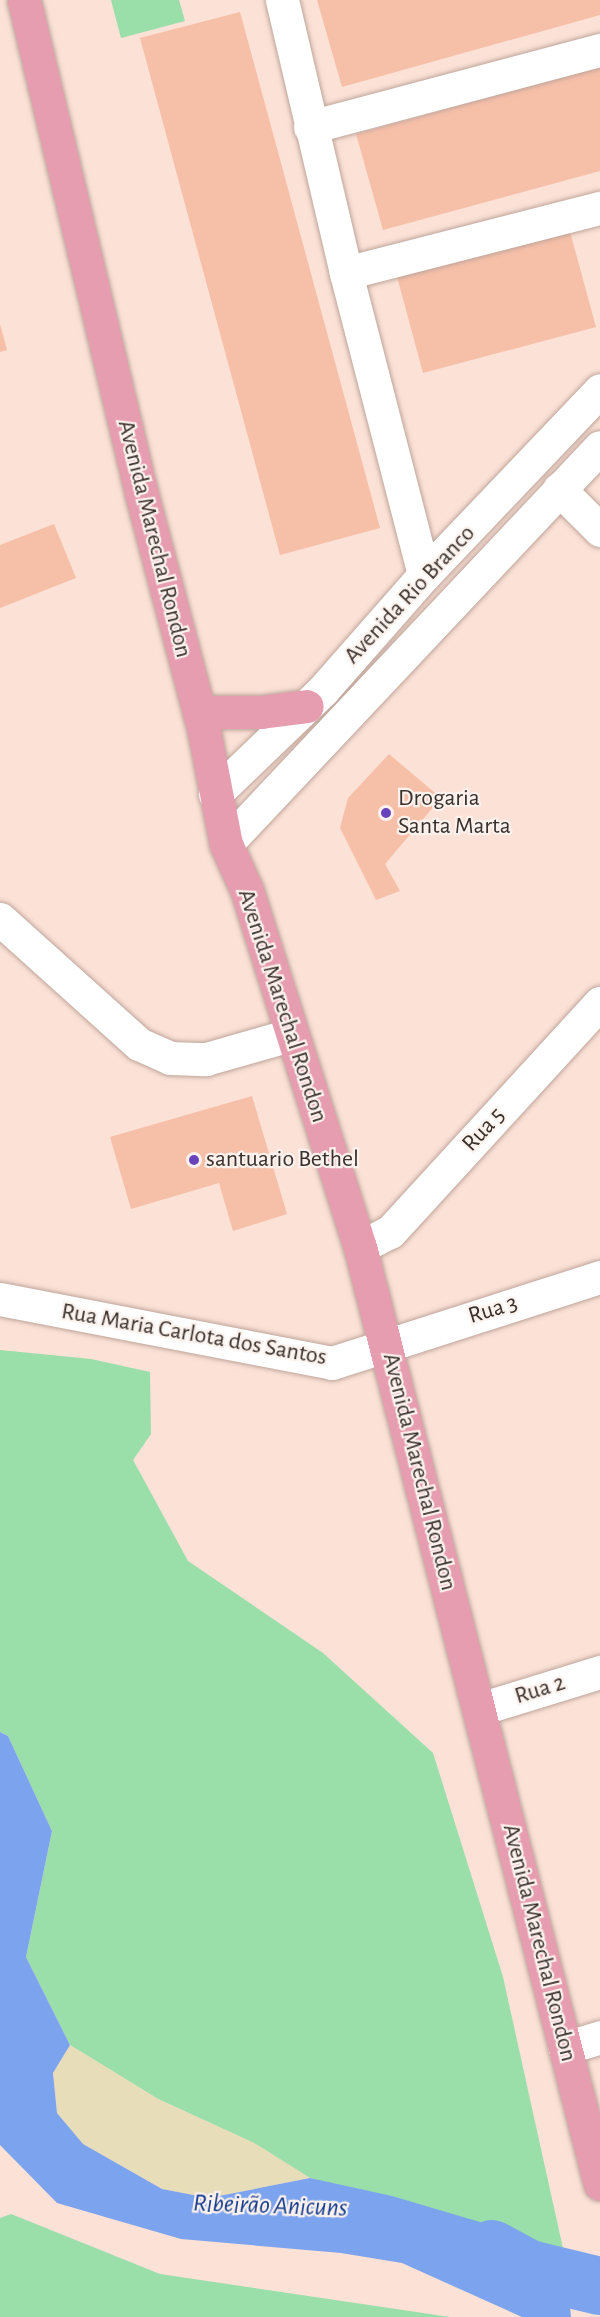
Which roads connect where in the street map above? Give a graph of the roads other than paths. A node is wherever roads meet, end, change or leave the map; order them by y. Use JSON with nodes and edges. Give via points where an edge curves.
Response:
{"nodes":[{"id":1,"x":24,"y":0,"type":"edge"},
{"id":2,"x":282,"y":0,"type":"edge"},
{"id":3,"x":600,"y":50,"type":"edge"},
{"id":4,"x":310,"y":128,"type":"junction"},
{"id":5,"x":600,"y":208,"type":"edge"},
{"id":6,"x":346,"y":273,"type":"junction"},
{"id":7,"x":600,"y":390,"type":"edge"},
{"id":8,"x":600,"y":447,"type":"edge"},
{"id":9,"x":559,"y":489,"type":"junction"},
{"id":10,"x":600,"y":530,"type":"edge"},
{"id":11,"x":424,"y":576,"type":"junction"},
{"id":12,"x":308,"y":706,"type":"junction"},
{"id":13,"x":199,"y":712,"type":"junction"},
{"id":14,"x":215,"y":794,"type":"junction"},
{"id":15,"x":226,"y":844,"type":"junction"},
{"id":16,"x":0,"y":919,"type":"edge"},
{"id":17,"x":600,"y":1003,"type":"edge"},
{"id":18,"x":290,"y":1035,"type":"junction"},
{"id":19,"x":360,"y":1246,"type":"junction"},
{"id":20,"x":600,"y":1277,"type":"edge"},
{"id":21,"x":0,"y":1299,"type":"edge"},
{"id":22,"x":386,"y":1344,"type":"junction"},
{"id":23,"x":600,"y":1672,"type":"edge"},
{"id":24,"x":480,"y":1709,"type":"junction"},
{"id":25,"x":600,"y":2037,"type":"edge"},
{"id":26,"x":565,"y":2048,"type":"junction"},
{"id":27,"x":600,"y":2184,"type":"edge"}],
"edges":[{"from":1,"to":13,"type":"main road","name":"Avenida Marechal Rondon","via":[[141,492]]},
{"from":2,"to":4,"type":"street"},
{"from":3,"to":4,"type":"street"},
{"from":4,"to":6,"type":"street"},
{"from":5,"to":6,"type":"street"},
{"from":6,"to":11,"type":"street"},
{"from":7,"to":11,"type":"street","name":"Avenida Rio Branco"},
{"from":8,"to":9,"type":"street","name":"Avenida Rio Branco"},
{"from":9,"to":10,"type":"street"},
{"from":9,"to":15,"type":"street","name":"Avenida Rio Branco"},
{"from":11,"to":12,"type":"street","name":"Avenida Rio Branco"},
{"from":12,"to":13,"type":"main road","via":[[261,712]]},
{"from":12,"to":14,"type":"street","name":"Avenida Rio Branco"},
{"from":13,"to":14,"type":"main road","name":"Avenida Marechal Rondon"},
{"from":14,"to":15,"type":"main road","name":"Avenida Marechal Rondon"},
{"from":15,"to":18,"type":"main road","name":"Avenida Marechal Rondon","via":[[247,891]]},
{"from":16,"to":18,"type":"street","via":[[138,1044],[170,1058],[206,1059]]},
{"from":17,"to":19,"type":"street","name":"Rua 5","via":[[390,1232]]},
{"from":18,"to":19,"type":"main road","name":"Avenida Marechal Rondon"},
{"from":19,"to":22,"type":"main road","name":"Avenida Marechal Rondon"},
{"from":20,"to":22,"type":"street","name":"Rua 3"},
{"from":21,"to":22,"type":"street","name":"Rua Maria Carlota dos Santos","via":[[332,1363]]},
{"from":22,"to":24,"type":"main road","name":"Avenida Marechal Rondon"},
{"from":23,"to":24,"type":"street","name":"Rua 2"},
{"from":24,"to":26,"type":"main road","name":"Avenida Marechal Rondon"},
{"from":25,"to":26,"type":"street"},
{"from":26,"to":27,"type":"main road","name":"Avenida Marechal Rondon"}]}
